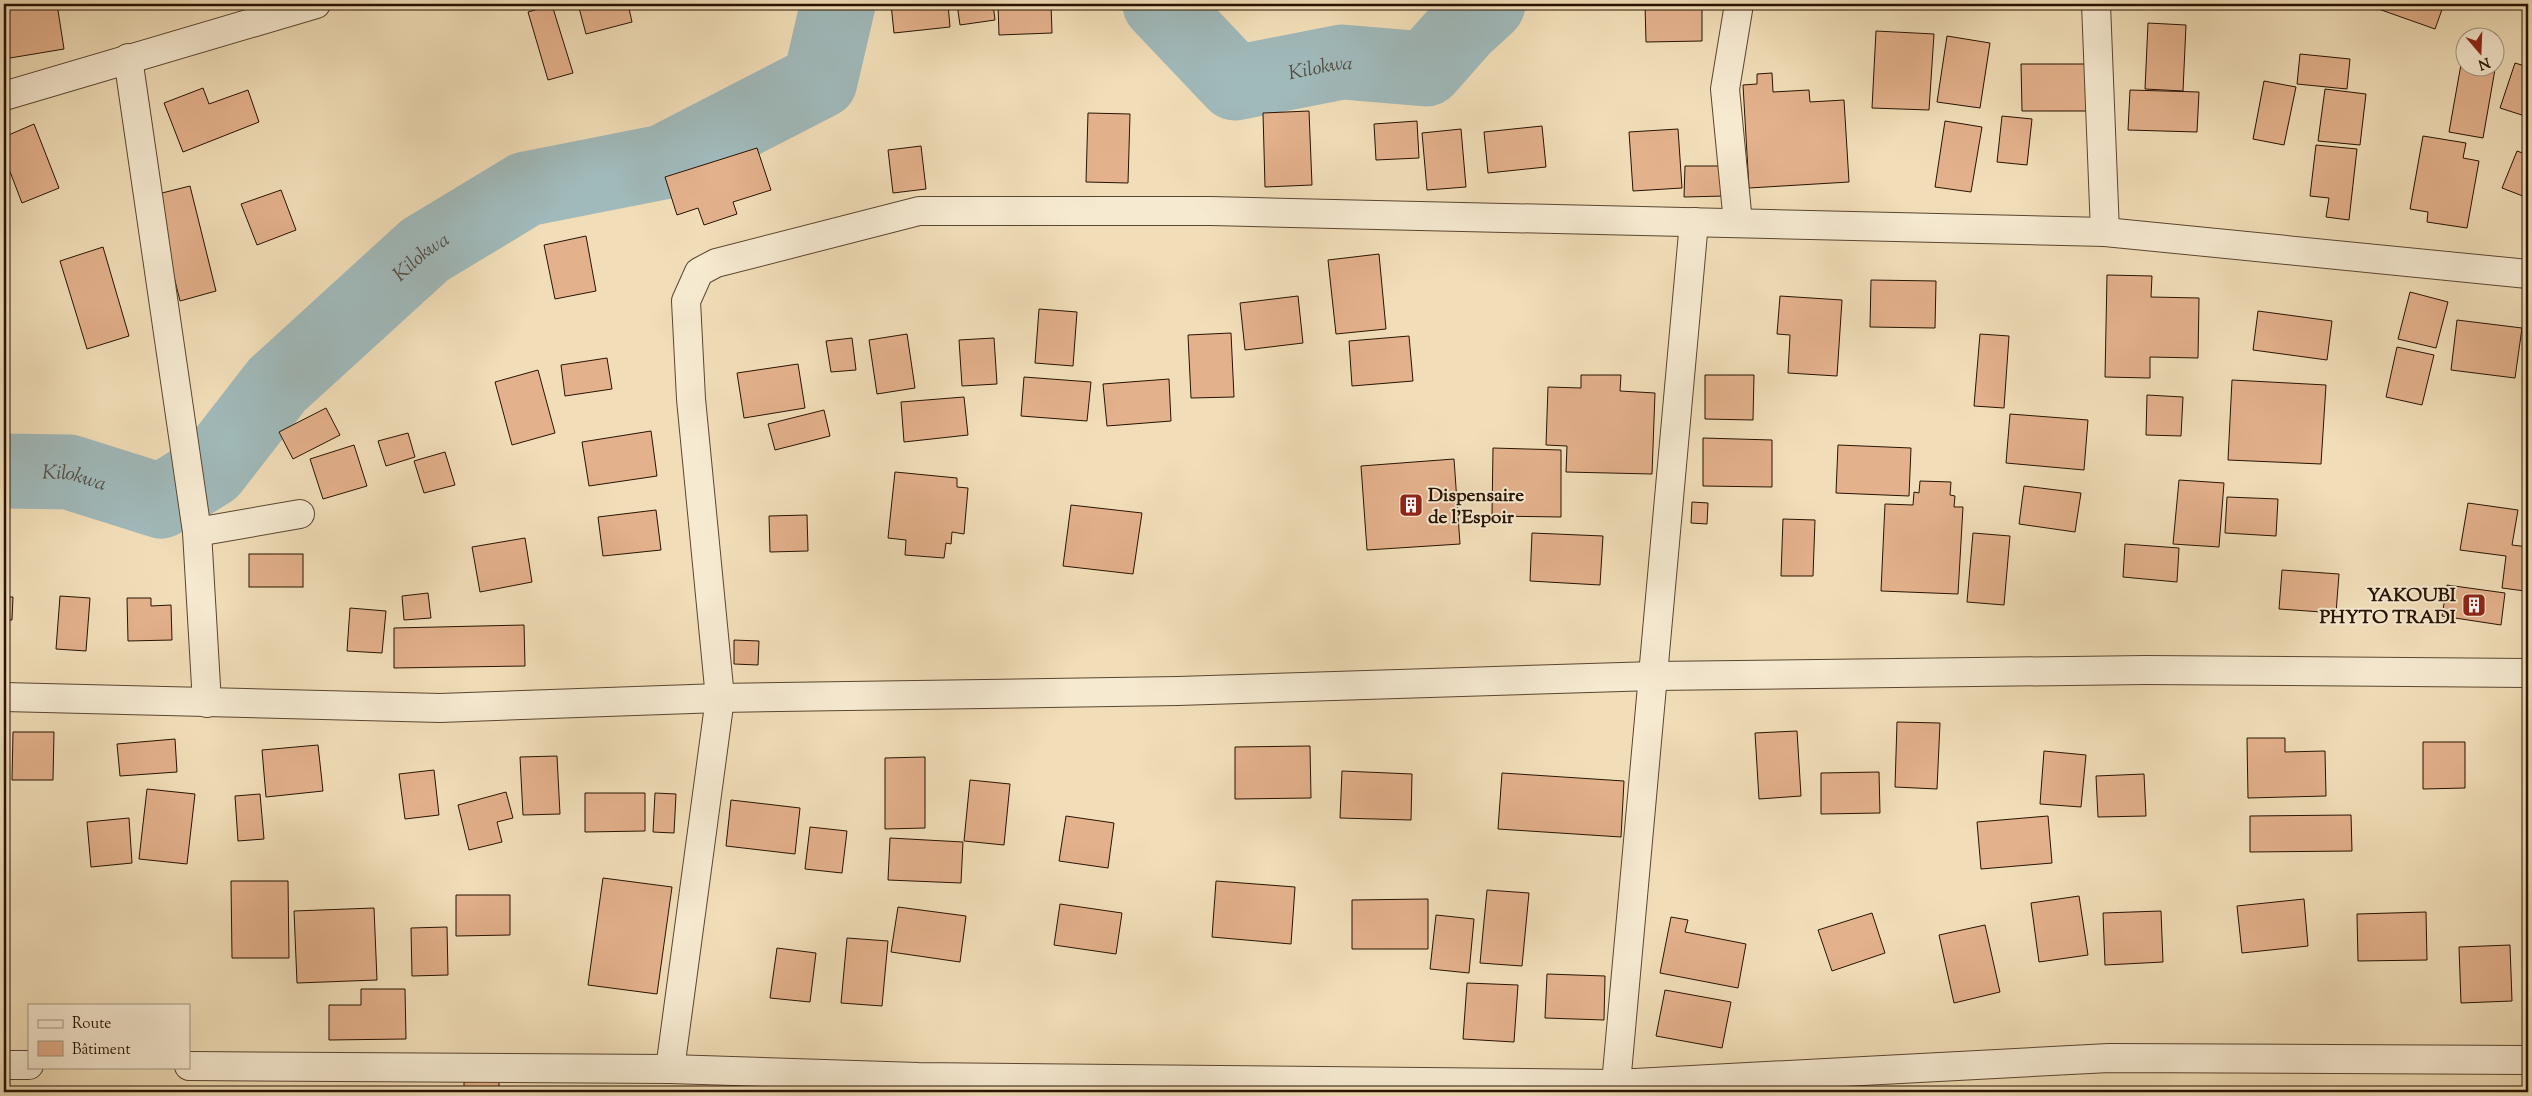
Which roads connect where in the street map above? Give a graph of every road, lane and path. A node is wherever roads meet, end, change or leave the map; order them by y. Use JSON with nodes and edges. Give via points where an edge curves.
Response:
{"nodes":[{"id":1,"x":316,"y":4,"type":"edge"},
{"id":2,"x":1739,"y":4,"type":"edge"},
{"id":3,"x":2096,"y":4,"type":"edge"},
{"id":4,"x":128,"y":58,"type":"junction"},
{"id":5,"x":4,"y":96,"type":"edge"},
{"id":6,"x":1694,"y":222,"type":"junction"},
{"id":7,"x":1738,"y":223,"type":"junction"},
{"id":8,"x":2105,"y":232,"type":"junction"},
{"id":9,"x":2528,"y":274,"type":"edge"},
{"id":10,"x":300,"y":514,"type":"dead end"},
{"id":11,"x":196,"y":522,"type":"junction"},
{"id":12,"x":2528,"y":673,"type":"edge"},
{"id":13,"x":1654,"y":676,"type":"junction"},
{"id":14,"x":4,"y":697,"type":"edge"},
{"id":15,"x":720,"y":698,"type":"junction"},
{"id":16,"x":207,"y":703,"type":"junction"},
{"id":17,"x":2528,"y":1060,"type":"edge"},
{"id":18,"x":4,"y":1065,"type":"edge"},
{"id":19,"x":28,"y":1065,"type":"edge"},
{"id":20,"x":190,"y":1066,"type":"edge"},
{"id":21,"x":670,"y":1069,"type":"junction"},
{"id":22,"x":1616,"y":1084,"type":"junction"},
{"id":23,"x":1061,"y":1085,"type":"edge"}],
"edges":[{"from":1,"to":4,"type":"street"},
{"from":2,"to":7,"type":"street","via":[[1726,89]]},
{"from":3,"to":8,"type":"street"},
{"from":4,"to":5,"type":"street"},
{"from":4,"to":11,"type":"street"},
{"from":6,"to":7,"type":"street"},
{"from":6,"to":13,"type":"street"},
{"from":6,"to":15,"type":"street","via":[[1211,211],[919,211],[716,263],[699,272],[686,301],[690,399]]},
{"from":7,"to":8,"type":"street"},
{"from":8,"to":9,"type":"street"},
{"from":10,"to":11,"type":"street"},
{"from":11,"to":16,"type":"street"},
{"from":12,"to":13,"type":"street","via":[[2146,670]]},
{"from":13,"to":15,"type":"street","via":[[1178,691]]},
{"from":13,"to":22,"type":"street"},
{"from":14,"to":16,"type":"street"},
{"from":15,"to":16,"type":"street","via":[[440,708]]},
{"from":15,"to":21,"type":"street"},
{"from":17,"to":22,"type":"street","via":[[2109,1058]]},
{"from":18,"to":19,"type":"street"},
{"from":20,"to":21,"type":"street"},
{"from":21,"to":23,"type":"street"},
{"from":22,"to":23,"type":"street"}]}
